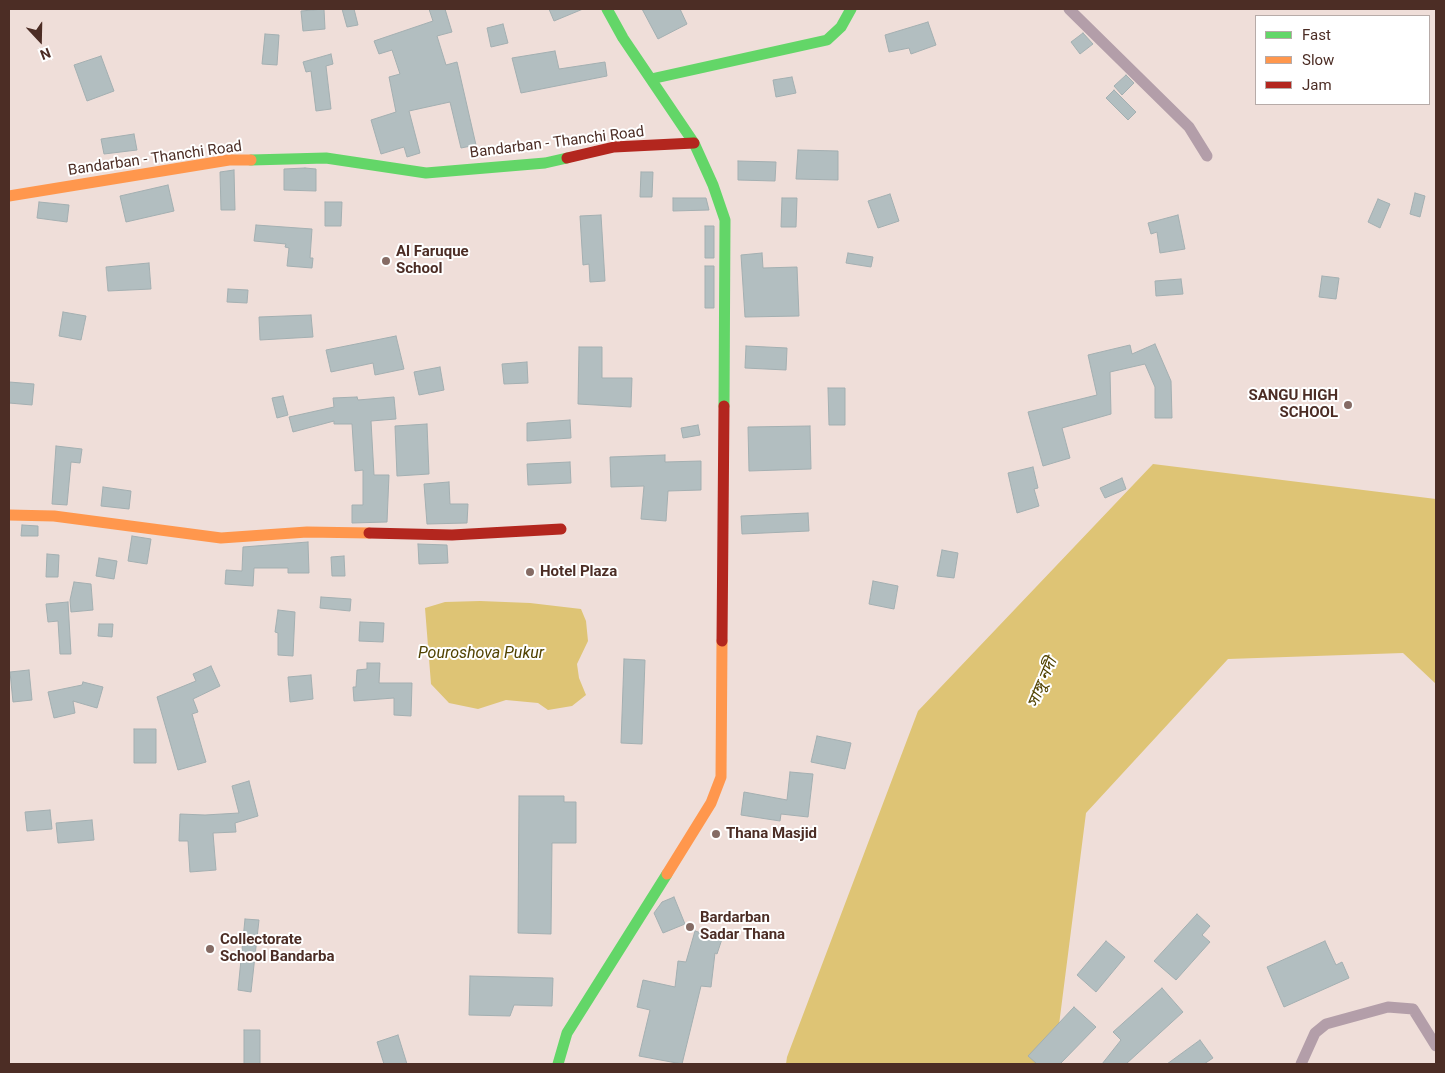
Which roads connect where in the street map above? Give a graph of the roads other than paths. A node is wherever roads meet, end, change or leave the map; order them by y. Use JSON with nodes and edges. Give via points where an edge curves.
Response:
{"nodes":[{"id":1,"x":607,"y":9,"type":"edge"},
{"id":2,"x":851,"y":9,"type":"edge"},
{"id":3,"x":1069,"y":9,"type":"edge"},
{"id":4,"x":651,"y":79,"type":"junction"},
{"id":5,"x":694,"y":143,"type":"junction"},
{"id":6,"x":1207,"y":156,"type":"dead end"},
{"id":7,"x":9,"y":196,"type":"edge"},
{"id":8,"x":9,"y":515,"type":"edge"},
{"id":9,"x":561,"y":529,"type":"dead end"},
{"id":10,"x":1436,"y":1046,"type":"edge"},
{"id":11,"x":558,"y":1064,"type":"edge"},
{"id":12,"x":1301,"y":1064,"type":"edge"}],
"edges":[{"from":1,"to":4,"type":"main road"},
{"from":2,"to":4,"type":"main road","via":[[841,27],[827,40]]},
{"from":3,"to":6,"type":"street","via":[[1189,127]]},
{"from":4,"to":5,"type":"main road"},
{"from":5,"to":7,"type":"main road","name":"Bandarban - Thanchi Road","via":[[614,147],[545,163],[426,173],[326,158],[229,160]]},
{"from":5,"to":11,"type":"main road","via":[[725,220],[721,777],[711,803],[567,1033]]},
{"from":8,"to":9,"type":"main road","via":[[54,516],[221,538],[307,532],[452,535]]},
{"from":10,"to":12,"type":"street","via":[[1413,1009],[1388,1007],[1326,1024],[1315,1033]]}]}
